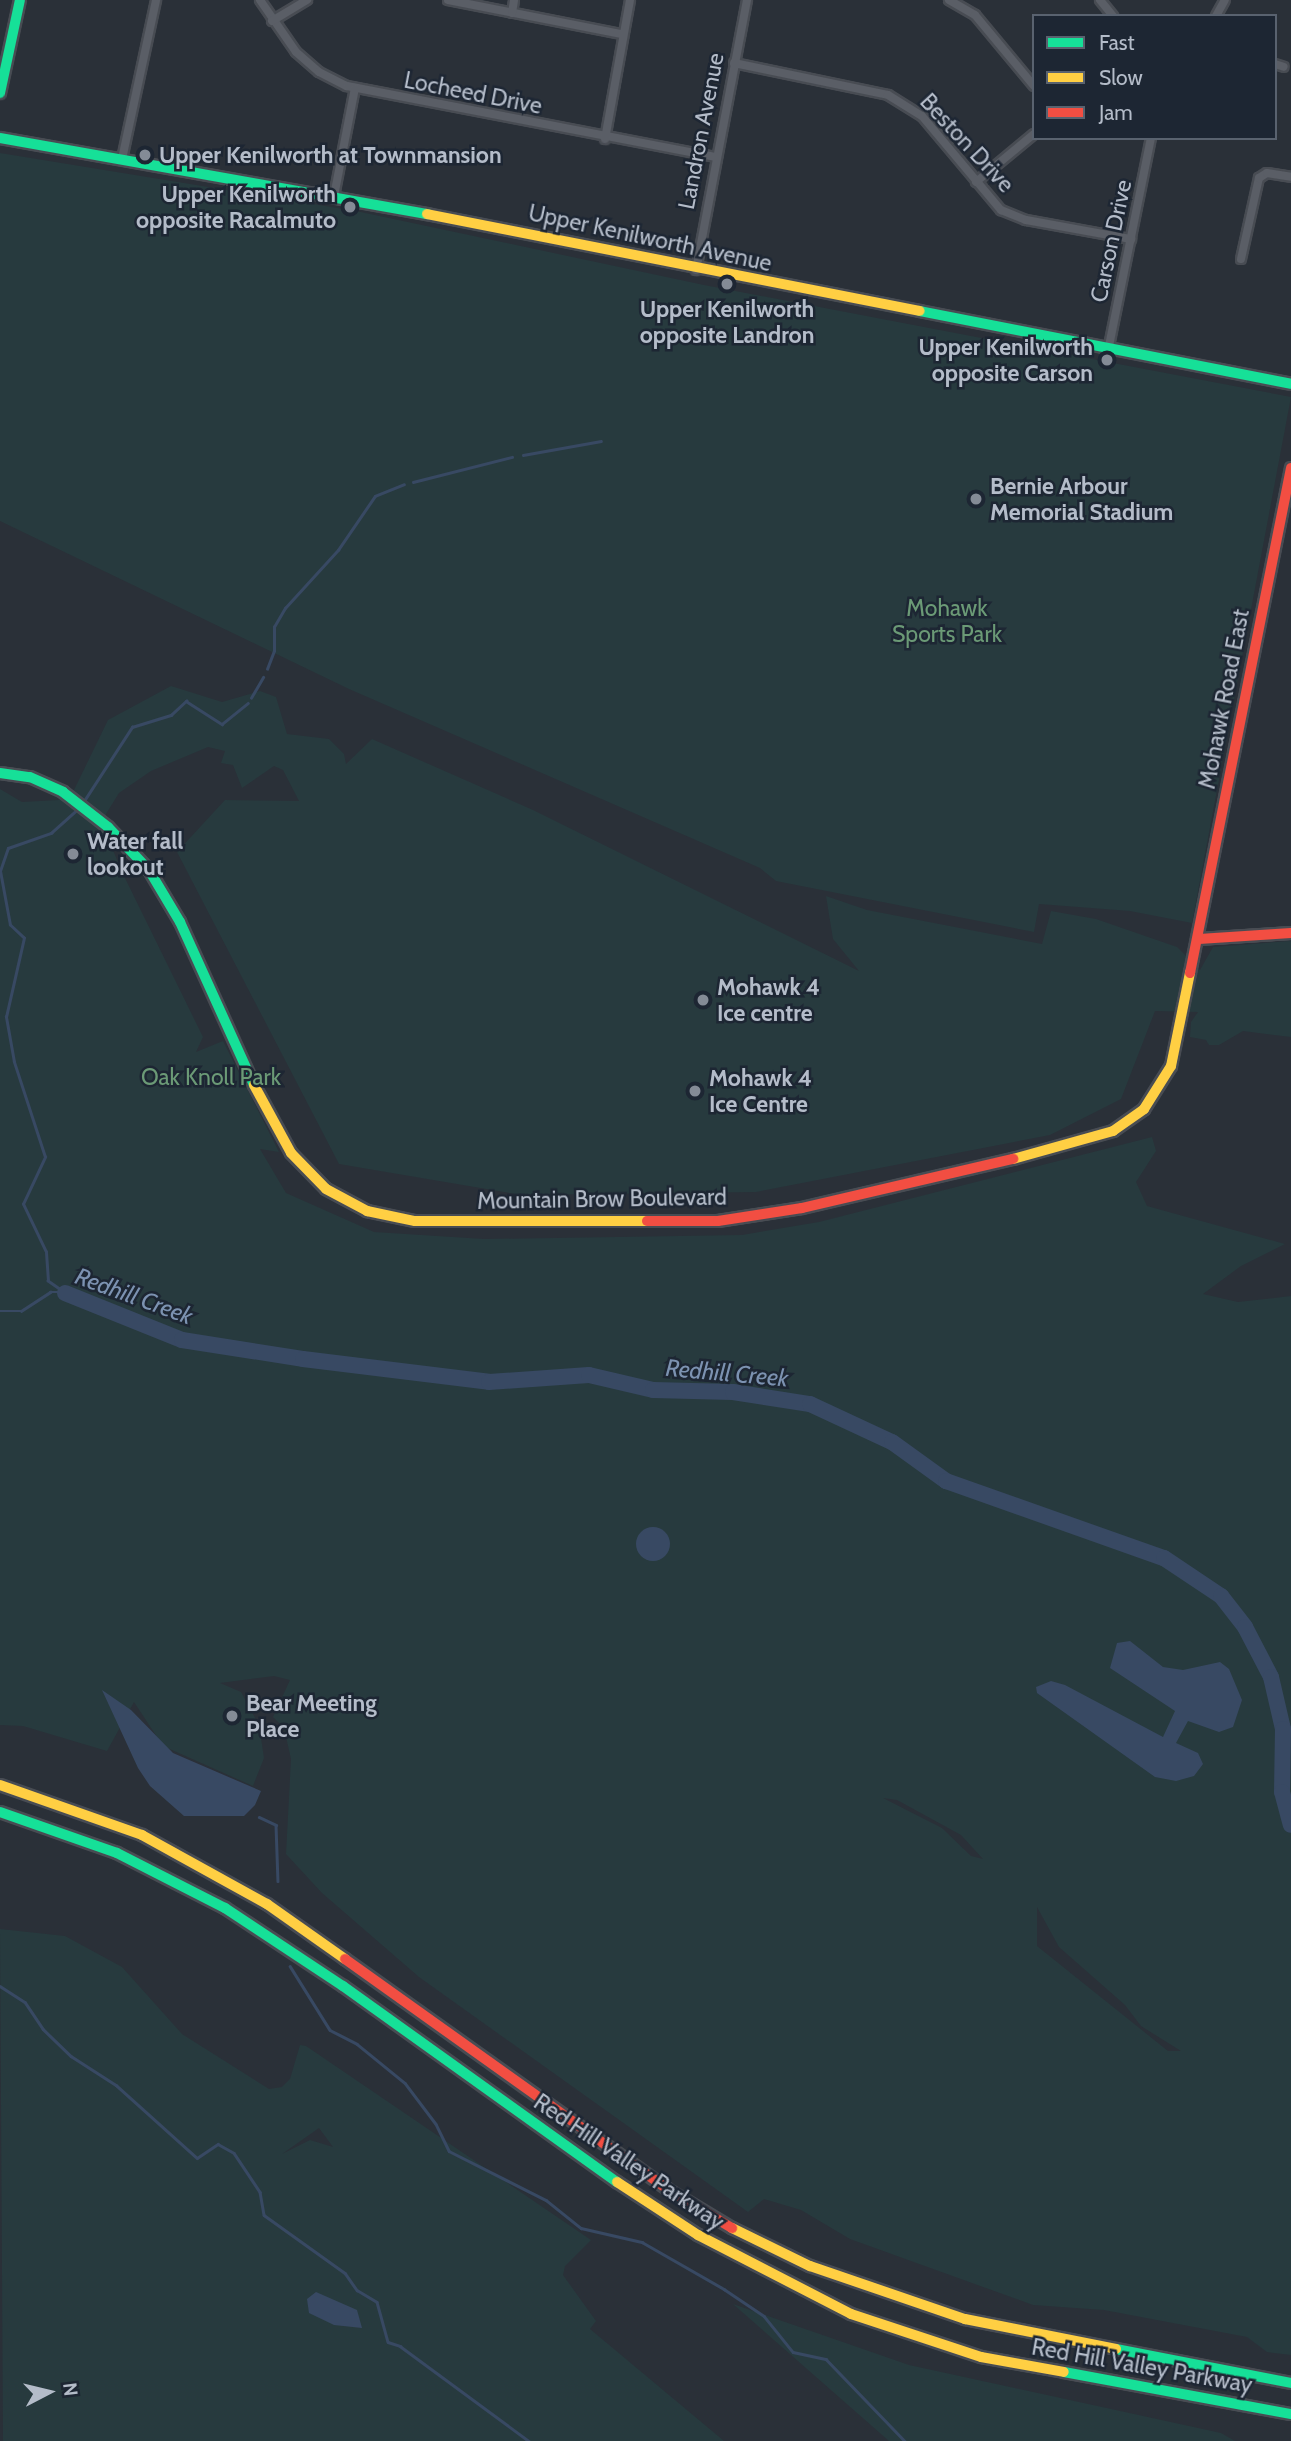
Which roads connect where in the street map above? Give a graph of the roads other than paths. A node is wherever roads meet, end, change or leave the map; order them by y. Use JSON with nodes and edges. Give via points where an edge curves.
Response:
{"nodes":[{"id":1,"x":20,"y":0,"type":"edge"},
{"id":2,"x":156,"y":0,"type":"edge"},
{"id":3,"x":260,"y":0,"type":"edge"},
{"id":4,"x":307,"y":0,"type":"edge"},
{"id":5,"x":448,"y":0,"type":"edge"},
{"id":6,"x":514,"y":0,"type":"edge"},
{"id":7,"x":630,"y":0,"type":"edge"},
{"id":8,"x":747,"y":0,"type":"edge"},
{"id":9,"x":949,"y":0,"type":"edge"},
{"id":10,"x":1100,"y":0,"type":"edge"},
{"id":11,"x":512,"y":13,"type":"junction"},
{"id":12,"x":1111,"y":14,"type":"edge"},
{"id":13,"x":272,"y":21,"type":"junction"},
{"id":14,"x":622,"y":34,"type":"junction"},
{"id":15,"x":734,"y":63,"type":"junction"},
{"id":16,"x":1032,"y":84,"type":"edge"},
{"id":17,"x":355,"y":88,"type":"junction"},
{"id":18,"x":0,"y":93,"type":"edge"},
{"id":19,"x":1032,"y":136,"type":"edge"},
{"id":20,"x":0,"y":138,"type":"edge"},
{"id":21,"x":605,"y":139,"type":"junction"},
{"id":22,"x":1151,"y":140,"type":"edge"},
{"id":23,"x":716,"y":158,"type":"junction"},
{"id":24,"x":122,"y":159,"type":"junction"},
{"id":25,"x":1291,"y":177,"type":"edge"},
{"id":26,"x":976,"y":182,"type":"junction"},
{"id":27,"x":334,"y":195,"type":"junction"},
{"id":28,"x":1131,"y":239,"type":"junction"},
{"id":29,"x":1241,"y":259,"type":"dead end"},
{"id":30,"x":696,"y":270,"type":"junction"},
{"id":31,"x":1108,"y":351,"type":"junction"},
{"id":32,"x":1291,"y":384,"type":"edge"},
{"id":33,"x":1291,"y":468,"type":"edge"},
{"id":34,"x":0,"y":774,"type":"edge"},
{"id":35,"x":1291,"y":933,"type":"edge"},
{"id":36,"x":1199,"y":939,"type":"junction"},
{"id":37,"x":0,"y":1785,"type":"edge"},
{"id":38,"x":0,"y":1812,"type":"edge"},
{"id":39,"x":1291,"y":2382,"type":"edge"},
{"id":40,"x":1291,"y":2414,"type":"edge"}],
"edges":[{"from":1,"to":18,"type":"main road"},
{"from":2,"to":24,"type":"street"},
{"from":3,"to":13,"type":"street","name":"Locheed Drive"},
{"from":4,"to":13,"type":"street"},
{"from":5,"to":11,"type":"street"},
{"from":6,"to":11,"type":"street"},
{"from":7,"to":14,"type":"street"},
{"from":8,"to":15,"type":"street","name":"Landron Avenue"},
{"from":9,"to":16,"type":"street","via":[[975,15]]},
{"from":10,"to":12,"type":"street"},
{"from":11,"to":14,"type":"street"},
{"from":13,"to":17,"type":"street","name":"Locheed Drive","via":[[303,60],[331,80]]},
{"from":14,"to":21,"type":"street"},
{"from":15,"to":23,"type":"street","name":"Landron Avenue"},
{"from":15,"to":26,"type":"street","name":"Beston Drive","via":[[899,100],[922,116]]},
{"from":17,"to":21,"type":"street","name":"Locheed Drive"},
{"from":17,"to":27,"type":"street"},
{"from":19,"to":26,"type":"street"},
{"from":20,"to":24,"type":"main road","name":"Upper Kenilworth Avenue"},
{"from":21,"to":23,"type":"street","name":"Locheed Drive"},
{"from":22,"to":28,"type":"street","name":"Carson Drive"},
{"from":23,"to":30,"type":"street","name":"Landron Avenue"},
{"from":24,"to":27,"type":"main road","name":"Upper Kenilworth Avenue"},
{"from":25,"to":29,"type":"street","via":[[1267,173],[1259,178]]},
{"from":26,"to":28,"type":"street","name":"Beston Drive","via":[[1011,215]]},
{"from":27,"to":30,"type":"main road","name":"Upper Kenilworth Avenue"},
{"from":28,"to":31,"type":"street","name":"Carson Drive"},
{"from":30,"to":31,"type":"main road","name":"Upper Kenilworth Avenue"},
{"from":31,"to":32,"type":"main road","name":"Upper Kenilworth Avenue"},
{"from":33,"to":36,"type":"main road","name":"Mohawk Road East"},
{"from":34,"to":36,"type":"main road","name":"Mountain Brow Boulevard","via":[[45,782],[108,827],[149,870],[180,922],[264,1107],[291,1153],[326,1189],[386,1217],[465,1222],[749,1218],[1071,1146],[1113,1130],[1144,1109],[1164,1082]]},
{"from":35,"to":36,"type":"main road"},
{"from":37,"to":39,"type":"main road","name":"Red Hill Valley Parkway","via":[[142,1835],[226,1880],[352,1963],[667,2189],[732,2228],[810,2266],[975,2321]]},
{"from":38,"to":40,"type":"main road","name":"Red Hill Valley Parkway","via":[[117,1853],[225,1908],[343,1986],[591,2165],[698,2235],[794,2288],[852,2314],[981,2357]]}]}
